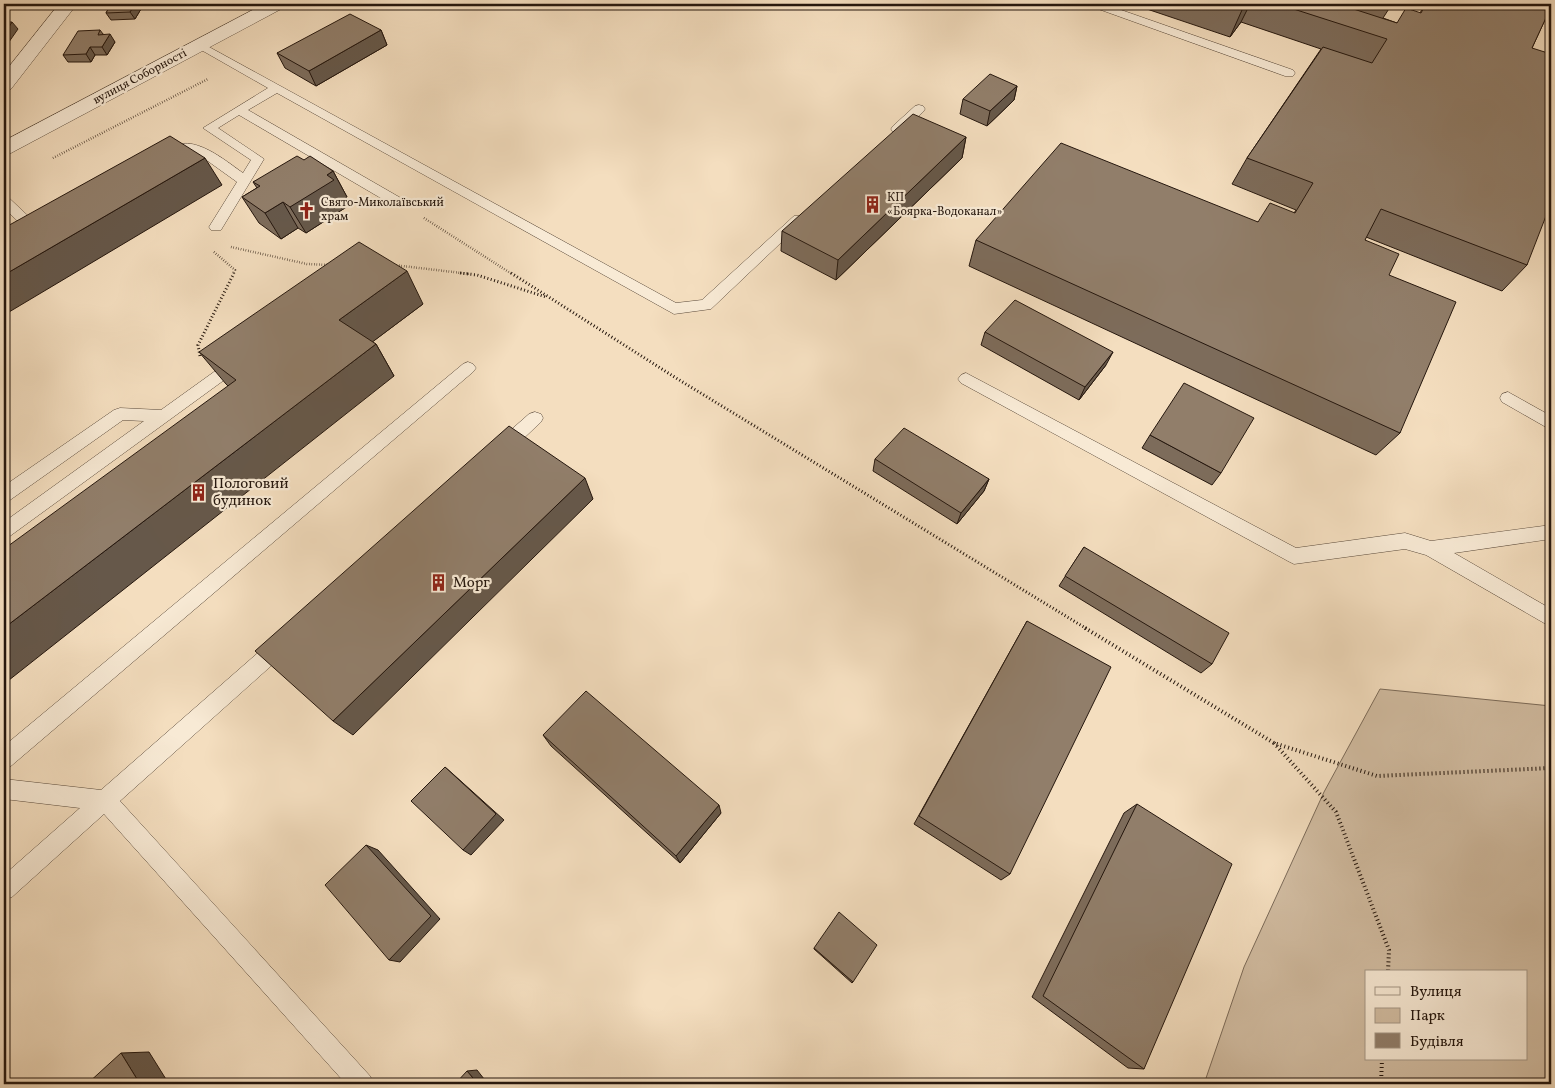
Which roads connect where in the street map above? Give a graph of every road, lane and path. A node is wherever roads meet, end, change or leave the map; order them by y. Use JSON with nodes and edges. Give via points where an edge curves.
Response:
{"nodes":[{"id":1,"x":68,"y":4,"type":"edge"},
{"id":2,"x":277,"y":4,"type":"edge"},
{"id":3,"x":1094,"y":4,"type":"edge"},
{"id":4,"x":200,"y":45,"type":"junction"},
{"id":5,"x":236,"y":65,"type":"junction"},
{"id":6,"x":1289,"y":73,"type":"dead end"},
{"id":7,"x":4,"y":85,"type":"edge"},
{"id":8,"x":276,"y":88,"type":"junction"},
{"id":9,"x":918,"y":109,"type":"dead end"},
{"id":10,"x":239,"y":110,"type":"junction"},
{"id":11,"x":889,"y":136,"type":"edge"},
{"id":12,"x":4,"y":149,"type":"edge"},
{"id":13,"x":47,"y":161,"type":"dead end"},
{"id":14,"x":157,"y":163,"type":"edge"},
{"id":15,"x":245,"y":181,"type":"junction"},
{"id":16,"x":4,"y":201,"type":"edge"},
{"id":17,"x":402,"y":204,"type":"joint"},
{"id":18,"x":809,"y":210,"type":"edge"},
{"id":19,"x":216,"y":227,"type":"joint"},
{"id":20,"x":22,"y":238,"type":"edge"},
{"id":21,"x":229,"y":246,"type":"dead end"},
{"id":22,"x":335,"y":264,"type":"edge"},
{"id":23,"x":393,"y":265,"type":"edge"},
{"id":24,"x":551,"y":298,"type":"junction"},
{"id":25,"x":254,"y":351,"type":"edge"},
{"id":26,"x":468,"y":368,"type":"dead end"},
{"id":27,"x":966,"y":379,"type":"dead end"},
{"id":28,"x":205,"y":386,"type":"junction"},
{"id":29,"x":1508,"y":398,"type":"dead end"},
{"id":30,"x":164,"y":416,"type":"junction"},
{"id":31,"x":535,"y":418,"type":"dead end"},
{"id":32,"x":1551,"y":424,"type":"edge"},
{"id":33,"x":491,"y":457,"type":"edge"},
{"id":34,"x":4,"y":495,"type":"edge"},
{"id":35,"x":4,"y":531,"type":"edge"},
{"id":36,"x":1551,"y":532,"type":"edge"},
{"id":37,"x":1431,"y":549,"type":"junction"},
{"id":38,"x":1551,"y":619,"type":"edge"},
{"id":39,"x":298,"y":629,"type":"edge"},
{"id":40,"x":1274,"y":743,"type":"junction"},
{"id":41,"x":4,"y":759,"type":"edge"},
{"id":42,"x":1551,"y":768,"type":"edge"},
{"id":43,"x":4,"y":789,"type":"edge"},
{"id":44,"x":106,"y":801,"type":"junction"},
{"id":45,"x":4,"y":889,"type":"edge"},
{"id":46,"x":1388,"y":970,"type":"edge"},
{"id":47,"x":1382,"y":1060,"type":"edge"},
{"id":48,"x":362,"y":1084,"type":"edge"},
{"id":49,"x":1381,"y":1084,"type":"edge"}],
"edges":[{"from":1,"to":7,"type":"street"},
{"from":2,"to":4,"type":"street","name":"вулиця Соборності"},
{"from":3,"to":6,"type":"lane"},
{"from":4,"to":5,"type":"lane"},
{"from":4,"to":12,"type":"street","name":"вулиця Соборності"},
{"from":5,"to":8,"type":"lane"},
{"from":5,"to":13,"type":"path"},
{"from":8,"to":10,"type":"lane"},
{"from":8,"to":18,"type":"lane","via":[[674,308],[706,305]]},
{"from":9,"to":11,"type":"lane"},
{"from":10,"to":15,"type":"lane","via":[[209,128],[258,160]]},
{"from":10,"to":17,"type":"lane"},
{"from":14,"to":15,"type":"lane","via":[[183,148],[201,150]]},
{"from":15,"to":19,"type":"lane"},
{"from":16,"to":20,"type":"lane","via":[[40,228]]},
{"from":17,"to":24,"type":"path"},
{"from":19,"to":28,"type":"path","via":[[200,240],[234,270],[198,344]]},
{"from":21,"to":22,"type":"path","via":[[307,264]]},
{"from":23,"to":24,"type":"path","via":[[477,275]]},
{"from":24,"to":40,"type":"path","via":[[676,378]]},
{"from":25,"to":28,"type":"lane"},
{"from":26,"to":41,"type":"lane"},
{"from":27,"to":37,"type":"lane","via":[[1294,556],[1405,541]]},
{"from":28,"to":30,"type":"lane"},
{"from":29,"to":32,"type":"lane"},
{"from":30,"to":34,"type":"lane","via":[[120,414]]},
{"from":30,"to":35,"type":"lane"},
{"from":31,"to":33,"type":"lane"},
{"from":36,"to":37,"type":"lane"},
{"from":37,"to":38,"type":"lane"},
{"from":39,"to":44,"type":"lane"},
{"from":40,"to":42,"type":"path","via":[[1377,776]]},
{"from":40,"to":46,"type":"path","via":[[1336,812],[1389,950]]},
{"from":43,"to":44,"type":"lane"},
{"from":44,"to":45,"type":"lane"},
{"from":44,"to":48,"type":"lane"},
{"from":47,"to":49,"type":"path"}]}
